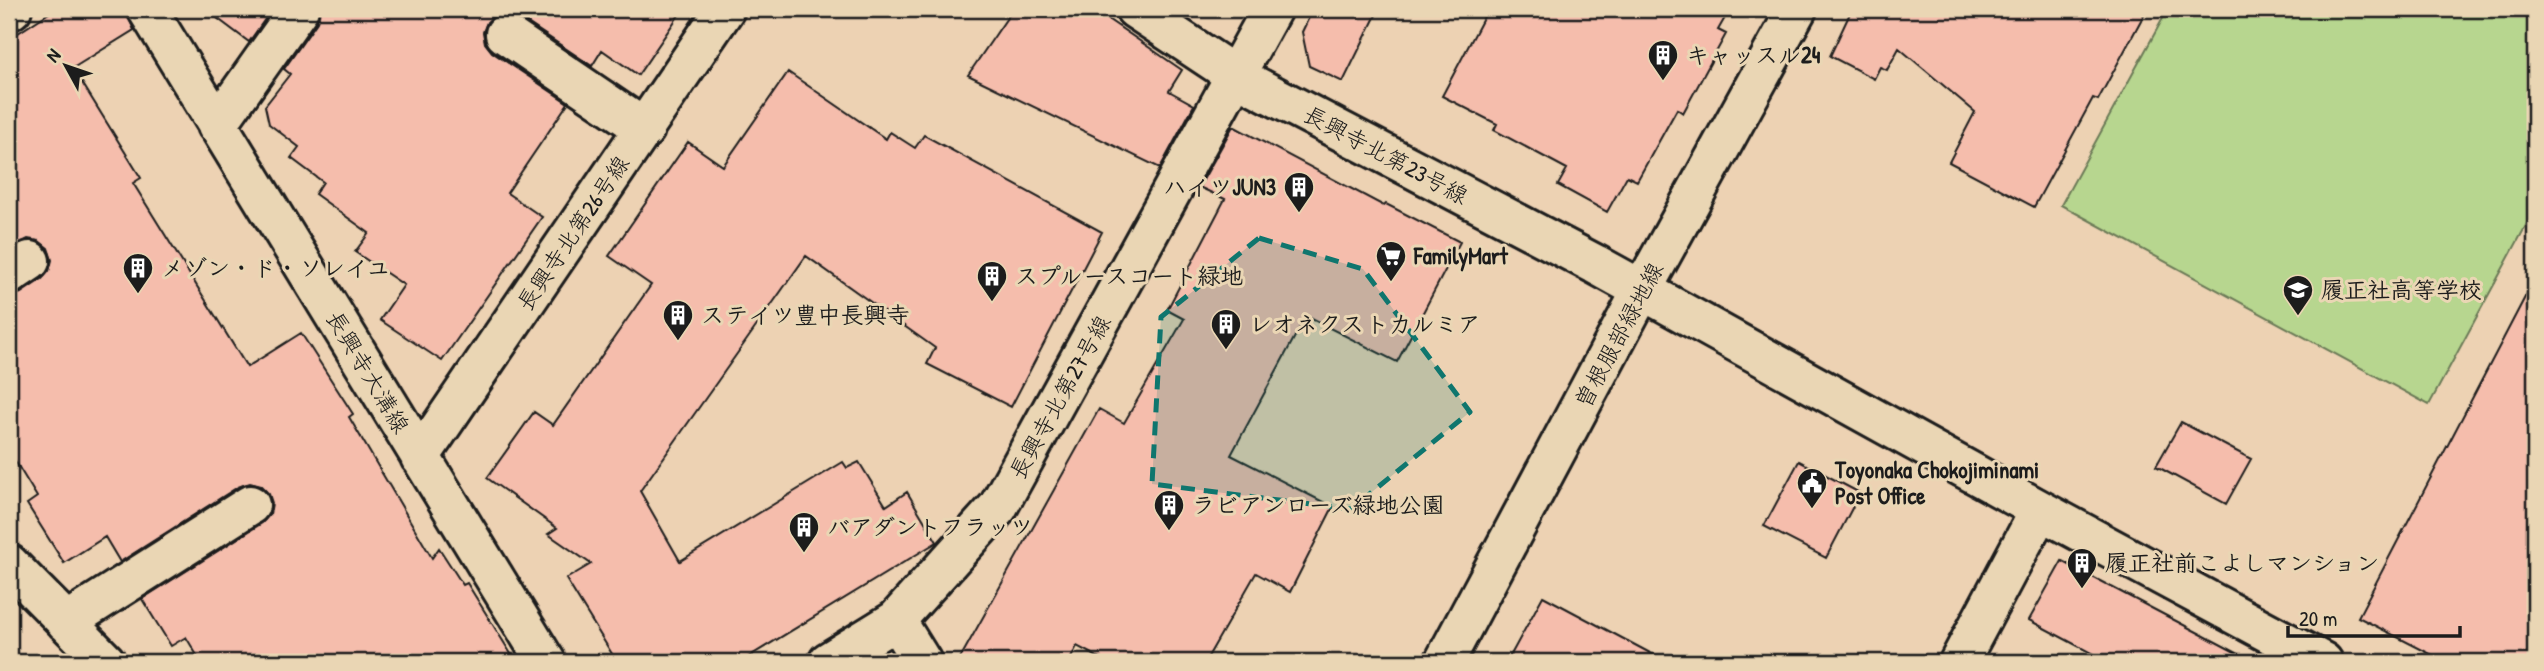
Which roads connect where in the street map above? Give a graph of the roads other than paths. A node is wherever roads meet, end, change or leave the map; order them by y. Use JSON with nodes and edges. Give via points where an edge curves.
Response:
{"nodes":[{"id":1,"x":147,"y":9,"type":"edge"},
{"id":2,"x":299,"y":9,"type":"edge"},
{"id":3,"x":725,"y":9,"type":"edge"},
{"id":4,"x":1135,"y":9,"type":"edge"},
{"id":5,"x":1272,"y":9,"type":"edge"},
{"id":6,"x":1797,"y":9,"type":"edge"},
{"id":7,"x":505,"y":34,"type":"dead end"},
{"id":8,"x":1236,"y":76,"type":"junction"},
{"id":9,"x":217,"y":125,"type":"junction"},
{"id":10,"x":645,"y":129,"type":"junction"},
{"id":11,"x":1642,"y":290,"type":"junction"},
{"id":12,"x":420,"y":457,"type":"junction"},
{"id":13,"x":250,"y":505,"type":"dead end"},
{"id":14,"x":2040,"y":510,"type":"junction"},
{"id":15,"x":9,"y":564,"type":"edge"},
{"id":16,"x":896,"y":620,"type":"junction"},
{"id":17,"x":66,"y":622,"type":"junction"},
{"id":18,"x":106,"y":662,"type":"edge"},
{"id":19,"x":546,"y":662,"type":"edge"},
{"id":20,"x":828,"y":662,"type":"edge"},
{"id":21,"x":922,"y":662,"type":"edge"},
{"id":22,"x":1444,"y":662,"type":"edge"},
{"id":23,"x":1959,"y":662,"type":"edge"},
{"id":24,"x":2323,"y":662,"type":"edge"}],
"edges":[{"from":1,"to":9,"type":"street","name":"長興寺大溝線"},
{"from":2,"to":9,"type":"street"},
{"from":3,"to":10,"type":"street","name":"長興寺北第26号線"},
{"from":4,"to":8,"type":"street","name":"長興寺北第23号線"},
{"from":5,"to":8,"type":"street","name":"長興寺北第27号線"},
{"from":6,"to":11,"type":"street","name":"曽根服部緑地線"},
{"from":7,"to":10,"type":"street"},
{"from":8,"to":11,"type":"street","name":"長興寺北第23号線"},
{"from":8,"to":16,"type":"street","name":"長興寺北第27号線","via":[[998,507]]},
{"from":9,"to":12,"type":"street","name":"長興寺大溝線"},
{"from":10,"to":12,"type":"street","name":"長興寺北第26号線"},
{"from":11,"to":14,"type":"street","name":"長興寺北第23号線"},
{"from":11,"to":22,"type":"street","name":"曽根服部緑地線"},
{"from":12,"to":19,"type":"street","name":"長興寺大溝線"},
{"from":13,"to":17,"type":"street"},
{"from":14,"to":23,"type":"street"},
{"from":14,"to":24,"type":"street","name":"長興寺北第23号線"},
{"from":15,"to":17,"type":"street"},
{"from":16,"to":20,"type":"street","name":"長興寺北第27号線"},
{"from":16,"to":21,"type":"street"},
{"from":17,"to":18,"type":"street"}]}
